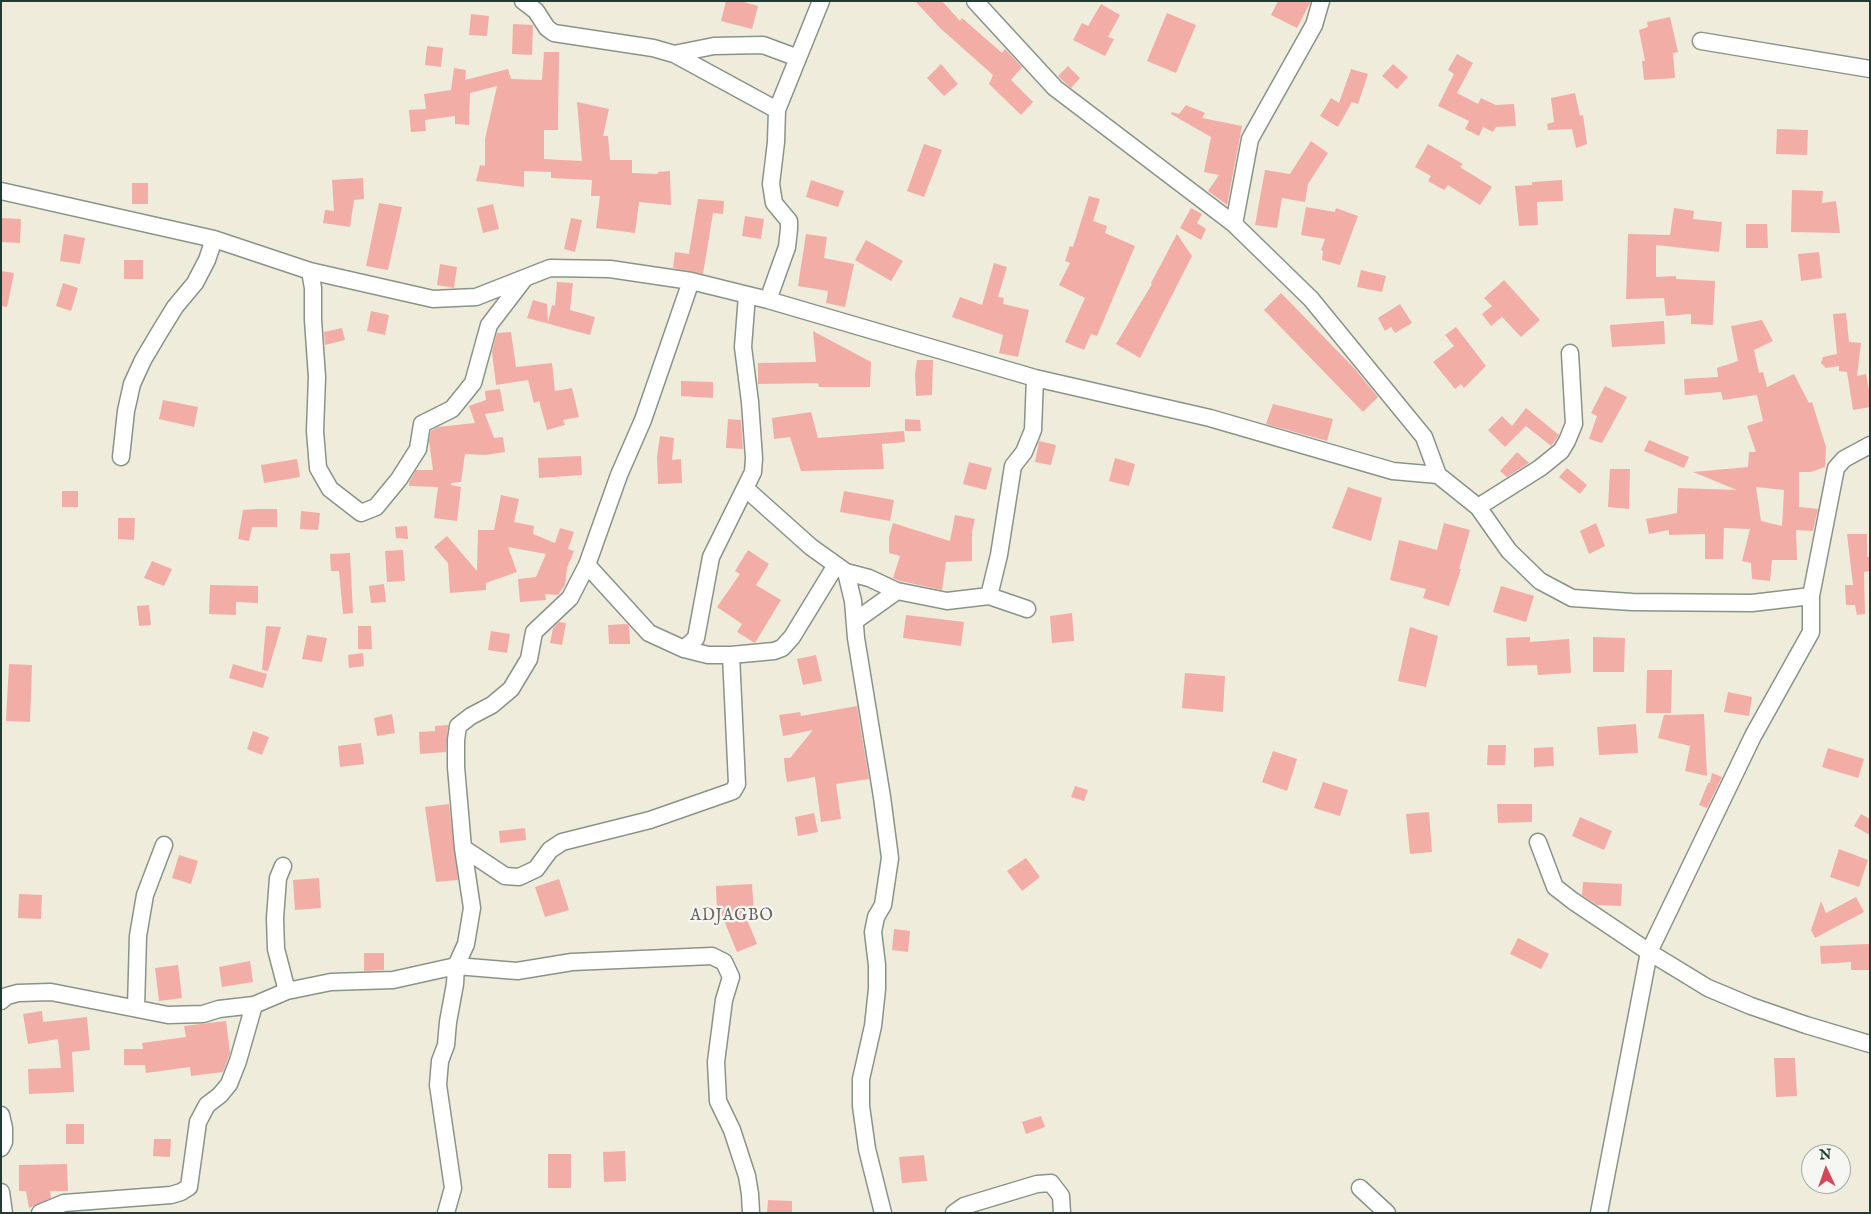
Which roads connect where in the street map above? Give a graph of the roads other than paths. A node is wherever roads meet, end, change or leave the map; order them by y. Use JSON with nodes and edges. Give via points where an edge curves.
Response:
{"nodes":[{"id":1,"x":523,"y":1,"type":"edge"},
{"id":2,"x":975,"y":1,"type":"edge"},
{"id":3,"x":1321,"y":1,"type":"edge"},
{"id":4,"x":819,"y":2,"type":"edge"},
{"id":5,"x":1701,"y":41,"type":"dead end"},
{"id":6,"x":674,"y":54,"type":"junction"},
{"id":7,"x":798,"y":58,"type":"junction"},
{"id":8,"x":1870,"y":69,"type":"edge"},
{"id":9,"x":777,"y":110,"type":"junction"},
{"id":10,"x":1,"y":191,"type":"edge"},
{"id":11,"x":1234,"y":224,"type":"junction"},
{"id":12,"x":214,"y":239,"type":"junction"},
{"id":13,"x":310,"y":271,"type":"junction"},
{"id":14,"x":525,"y":278,"type":"junction"},
{"id":15,"x":691,"y":281,"type":"junction"},
{"id":16,"x":746,"y":295,"type":"junction"},
{"id":17,"x":768,"y":300,"type":"junction"},
{"id":18,"x":1570,"y":353,"type":"dead end"},
{"id":19,"x":1035,"y":378,"type":"junction"},
{"id":20,"x":1870,"y":446,"type":"edge"},
{"id":21,"x":121,"y":456,"type":"dead end"},
{"id":22,"x":1438,"y":475,"type":"junction"},
{"id":23,"x":745,"y":488,"type":"junction"},
{"id":24,"x":1478,"y":507,"type":"junction"},
{"id":25,"x":587,"y":565,"type":"junction"},
{"id":26,"x":841,"y":568,"type":"junction"},
{"id":27,"x":897,"y":590,"type":"junction"},
{"id":28,"x":989,"y":596,"type":"junction"},
{"id":29,"x":1811,"y":596,"type":"junction"},
{"id":30,"x":1027,"y":609,"type":"dead end"},
{"id":31,"x":855,"y":621,"type":"junction"},
{"id":32,"x":684,"y":649,"type":"junction"},
{"id":33,"x":731,"y":655,"type":"junction"},
{"id":34,"x":1538,"y":842,"type":"dead end"},
{"id":35,"x":164,"y":845,"type":"dead end"},
{"id":36,"x":463,"y":848,"type":"junction"},
{"id":37,"x":283,"y":866,"type":"dead end"},
{"id":38,"x":1649,"y":952,"type":"junction"},
{"id":39,"x":456,"y":966,"type":"junction"},
{"id":40,"x":288,"y":992,"type":"junction"},
{"id":41,"x":1,"y":1001,"type":"edge"},
{"id":42,"x":254,"y":1005,"type":"junction"},
{"id":43,"x":136,"y":1008,"type":"junction"},
{"id":44,"x":1870,"y":1044,"type":"edge"},
{"id":45,"x":1,"y":1115,"type":"edge"},
{"id":46,"x":1,"y":1148,"type":"edge"},
{"id":47,"x":1360,"y":1188,"type":"dead end"},
{"id":48,"x":1,"y":1192,"type":"edge"},
{"id":49,"x":4,"y":1213,"type":"edge"},
{"id":50,"x":40,"y":1213,"type":"edge"},
{"id":51,"x":446,"y":1213,"type":"edge"},
{"id":52,"x":751,"y":1213,"type":"edge"},
{"id":53,"x":883,"y":1213,"type":"edge"},
{"id":54,"x":954,"y":1213,"type":"edge"},
{"id":55,"x":1062,"y":1213,"type":"edge"},
{"id":56,"x":1387,"y":1213,"type":"edge"},
{"id":57,"x":1598,"y":1213,"type":"edge"}],
"edges":[{"from":1,"to":6,"type":"street","via":[[554,33]]},
{"from":2,"to":11,"type":"street","via":[[1055,88]]},
{"from":3,"to":11,"type":"street","via":[[1314,24],[1250,139]]},
{"from":4,"to":7,"type":"street"},
{"from":5,"to":8,"type":"street"},
{"from":6,"to":7,"type":"street","via":[[714,46],[763,45]]},
{"from":6,"to":9,"type":"street"},
{"from":7,"to":9,"type":"street"},
{"from":9,"to":17,"type":"street","via":[[771,184],[774,202],[789,221],[789,229],[787,247]]},
{"from":10,"to":12,"type":"street"},
{"from":11,"to":22,"type":"street","via":[[1311,299],[1424,437]]},
{"from":12,"to":13,"type":"street"},
{"from":12,"to":21,"type":"street","via":[[195,282],[163,326],[132,384]]},
{"from":13,"to":14,"type":"street","via":[[434,299],[476,297]]},
{"from":13,"to":14,"type":"street","via":[[318,468],[330,489],[362,513],[376,507],[399,479],[418,448],[422,424],[452,409],[473,383],[489,325]]},
{"from":14,"to":15,"type":"street","via":[[550,268],[610,269]]},
{"from":15,"to":16,"type":"street"},
{"from":15,"to":25,"type":"street","via":[[644,420],[619,475]]},
{"from":16,"to":17,"type":"street"},
{"from":16,"to":23,"type":"street","via":[[743,347],[754,458],[753,472]]},
{"from":17,"to":19,"type":"street"},
{"from":18,"to":24,"type":"street","via":[[1574,424],[1567,441],[1561,451],[1540,468]]},
{"from":19,"to":22,"type":"street","via":[[1210,418],[1394,471]]},
{"from":19,"to":28,"type":"street","via":[[1033,430],[1024,452],[1013,466]]},
{"from":20,"to":29,"type":"street","via":[[1844,459],[1836,468]]},
{"from":22,"to":24,"type":"street"},
{"from":23,"to":26,"type":"street","via":[[811,547]]},
{"from":23,"to":32,"type":"street","via":[[711,557],[696,638]]},
{"from":24,"to":29,"type":"street","via":[[1515,557],[1540,581],[1572,598],[1752,603]]},
{"from":25,"to":32,"type":"street","via":[[649,633]]},
{"from":25,"to":36,"type":"street","via":[[570,598],[534,632],[529,659],[511,689],[458,726],[456,767]]},
{"from":26,"to":27,"type":"street"},
{"from":26,"to":31,"type":"street","via":[[853,601]]},
{"from":26,"to":33,"type":"street","via":[[782,648]]},
{"from":27,"to":28,"type":"street","via":[[946,600]]},
{"from":27,"to":31,"type":"street"},
{"from":28,"to":30,"type":"street"},
{"from":29,"to":38,"type":"street","via":[[1811,632],[1753,736]]},
{"from":31,"to":53,"type":"street","via":[[890,858],[883,905],[873,932],[877,989],[873,1026],[861,1079],[867,1149]]},
{"from":32,"to":33,"type":"street","via":[[708,655]]},
{"from":33,"to":36,"type":"street","via":[[737,784],[733,791],[650,820],[562,842],[550,850],[536,869],[519,877],[505,876]]},
{"from":34,"to":38,"type":"street","via":[[1555,887]]},
{"from":35,"to":43,"type":"street","via":[[143,904],[138,936]]},
{"from":36,"to":39,"type":"street","via":[[472,908],[466,944]]},
{"from":37,"to":40,"type":"street","via":[[275,918],[276,949]]},
{"from":38,"to":44,"type":"street","via":[[1708,988],[1751,1006]]},
{"from":38,"to":57,"type":"street"},
{"from":39,"to":40,"type":"street","via":[[393,980],[331,982]]},
{"from":39,"to":51,"type":"street","via":[[456,984],[438,1085],[453,1188]]},
{"from":39,"to":52,"type":"street","via":[[517,971],[572,962],[712,956],[724,962],[731,977],[724,1000],[716,1062],[718,1101],[732,1130],[747,1176]]},
{"from":40,"to":42,"type":"street"},
{"from":41,"to":43,"type":"street","via":[[18,993],[51,992]]},
{"from":42,"to":43,"type":"street","via":[[203,1014],[168,1015]]},
{"from":42,"to":50,"type":"street","via":[[228,1084],[207,1104],[198,1122],[189,1187],[171,1195],[64,1202]]},
{"from":45,"to":46,"type":"street","via":[[4,1142]]},
{"from":47,"to":56,"type":"street"},
{"from":48,"to":49,"type":"street"},
{"from":54,"to":55,"type":"street","via":[[964,1206],[1051,1182],[1061,1196]]}]}
